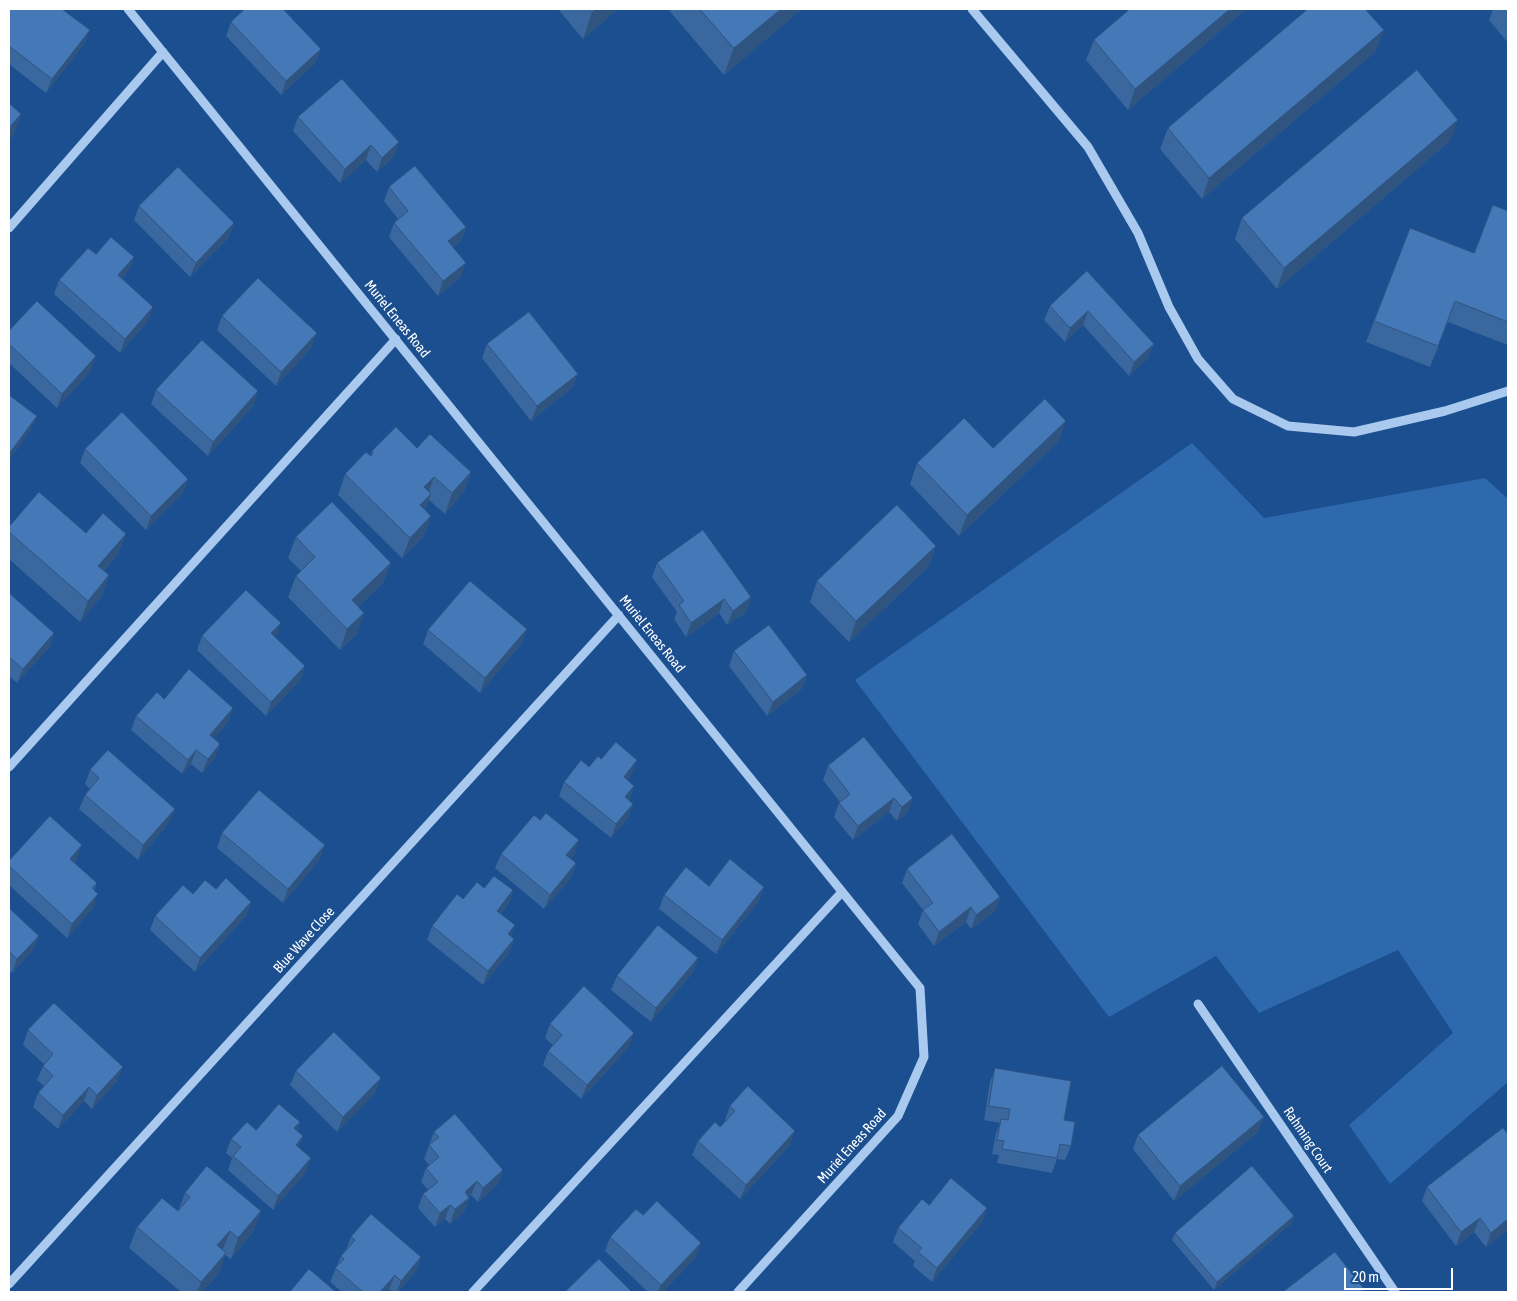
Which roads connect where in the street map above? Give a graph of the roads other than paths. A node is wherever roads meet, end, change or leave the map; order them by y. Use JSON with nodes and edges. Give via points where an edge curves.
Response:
{"nodes":[{"id":1,"x":128,"y":9,"type":"edge"},
{"id":2,"x":972,"y":9,"type":"edge"},
{"id":3,"x":163,"y":52,"type":"junction"},
{"id":4,"x":9,"y":228,"type":"edge"},
{"id":5,"x":396,"y":339,"type":"junction"},
{"id":6,"x":1508,"y":391,"type":"edge"},
{"id":7,"x":619,"y":615,"type":"junction"},
{"id":8,"x":9,"y":767,"type":"edge"},
{"id":9,"x":842,"y":892,"type":"junction"},
{"id":10,"x":1198,"y":1004,"type":"dead end"},
{"id":11,"x":9,"y":1284,"type":"edge"},
{"id":12,"x":473,"y":1292,"type":"edge"},
{"id":13,"x":738,"y":1292,"type":"edge"},
{"id":14,"x":1395,"y":1292,"type":"edge"}],
"edges":[{"from":1,"to":3,"type":"street","name":"Muriel Eneas Road"},
{"from":2,"to":6,"type":"street","via":[[1088,147],[1138,233],[1169,307],[1198,359],[1233,399],[1288,426],[1354,432],[1445,411]]},
{"from":3,"to":4,"type":"street"},
{"from":3,"to":5,"type":"street","name":"Muriel Eneas Road"},
{"from":5,"to":7,"type":"street","name":"Muriel Eneas Road"},
{"from":5,"to":8,"type":"street"},
{"from":7,"to":9,"type":"street","name":"Muriel Eneas Road"},
{"from":7,"to":11,"type":"street","name":"Blue Wave Close"},
{"from":9,"to":12,"type":"street"},
{"from":9,"to":13,"type":"street","name":"Muriel Eneas Road","via":[[920,988],[924,1057],[898,1116]]},
{"from":10,"to":14,"type":"street","name":"Rahming Court"}]}
